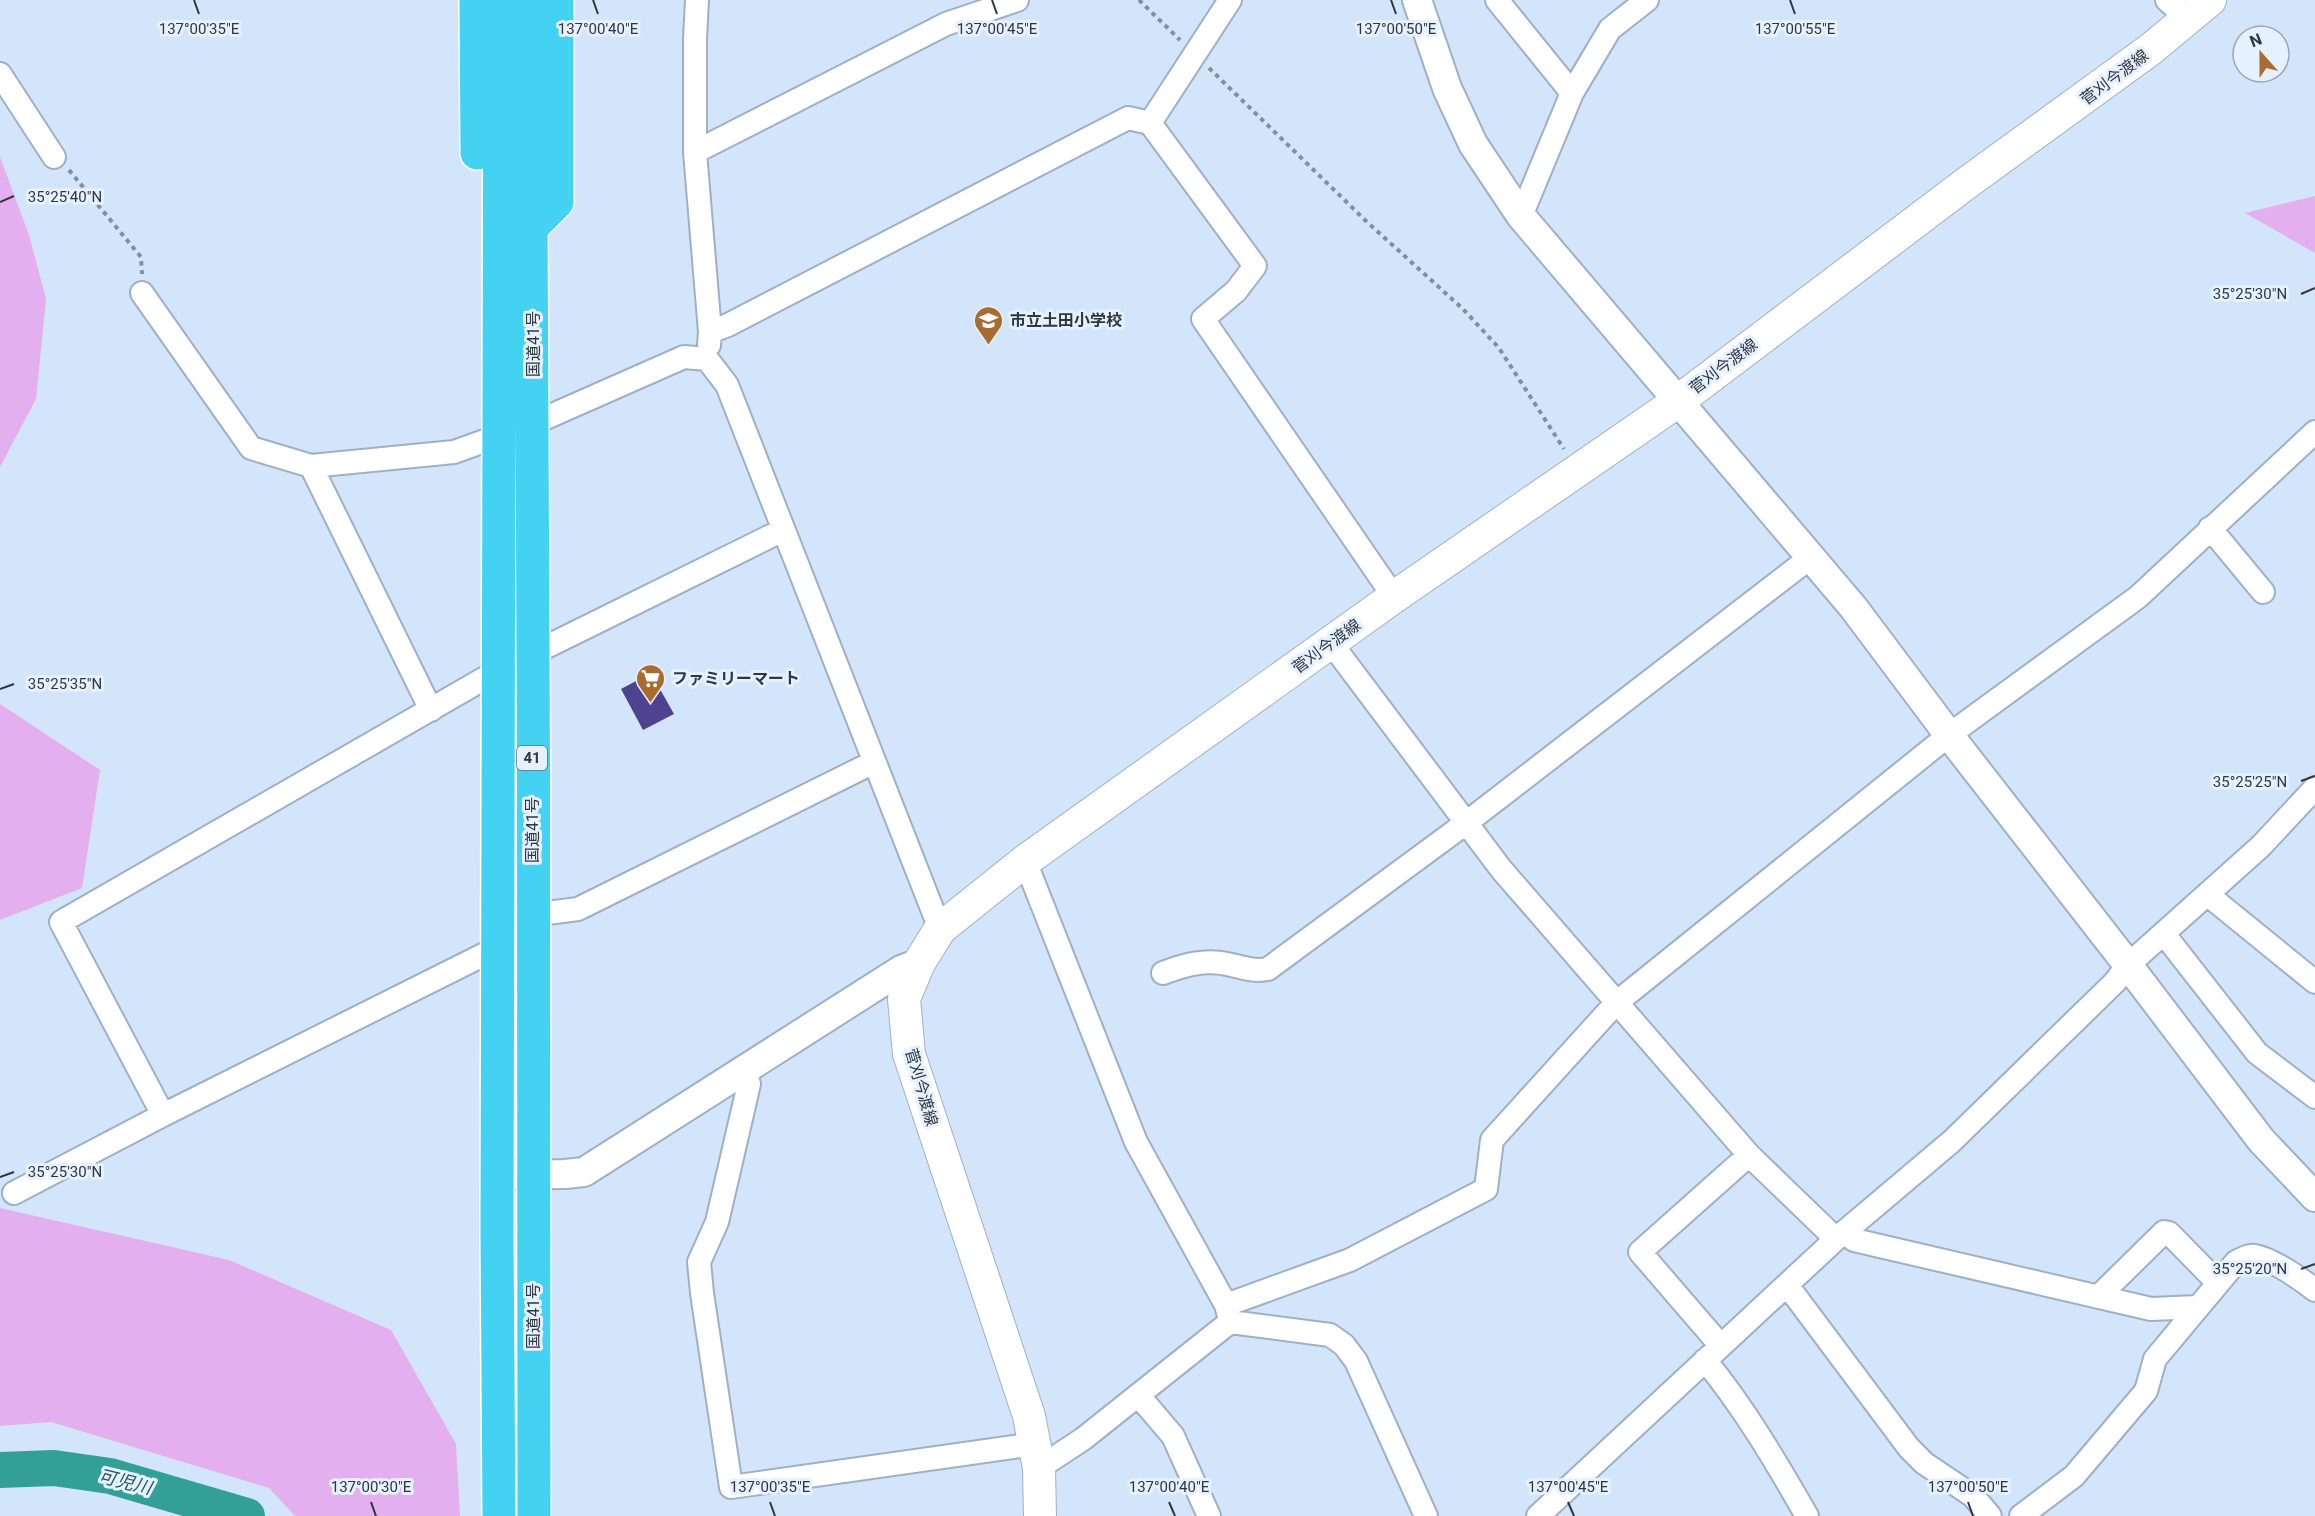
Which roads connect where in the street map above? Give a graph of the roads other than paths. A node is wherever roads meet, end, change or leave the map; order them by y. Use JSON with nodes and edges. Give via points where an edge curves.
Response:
{"nodes":[{"id":1,"x":476,"y":0,"type":"edge"},
{"id":2,"x":500,"y":0,"type":"edge"},
{"id":3,"x":530,"y":0,"type":"edge"},
{"id":4,"x":557,"y":0,"type":"edge"},
{"id":5,"x":697,"y":0,"type":"edge"},
{"id":6,"x":1017,"y":0,"type":"edge"},
{"id":7,"x":1230,"y":0,"type":"edge"},
{"id":8,"x":1417,"y":0,"type":"edge"},
{"id":9,"x":1497,"y":0,"type":"edge"},
{"id":10,"x":1647,"y":0,"type":"edge"},
{"id":11,"x":2188,"y":6,"type":"edge"},
{"id":12,"x":0,"y":74,"type":"edge"},
{"id":13,"x":1572,"y":93,"type":"junction"},
{"id":14,"x":1150,"y":123,"type":"junction"},
{"id":15,"x":695,"y":152,"type":"junction"},
{"id":16,"x":54,"y":157,"type":"dead end"},
{"id":17,"x":1521,"y":216,"type":"junction"},
{"id":18,"x":532,"y":227,"type":"junction"},
{"id":19,"x":142,"y":293,"type":"road end"},
{"id":20,"x":710,"y":332,"type":"junction"},
{"id":21,"x":707,"y":359,"type":"junction"},
{"id":22,"x":500,"y":366,"type":"junction"},
{"id":23,"x":1677,"y":402,"type":"junction"},
{"id":24,"x":532,"y":424,"type":"junction"},
{"id":25,"x":2315,"y":432,"type":"edge"},
{"id":26,"x":499,"y":435,"type":"junction"},
{"id":27,"x":311,"y":466,"type":"junction"},
{"id":28,"x":2210,"y":528,"type":"junction"},
{"id":29,"x":783,"y":530,"type":"junction"},
{"id":30,"x":1811,"y":557,"type":"junction"},
{"id":31,"x":2263,"y":592,"type":"dead end"},
{"id":32,"x":1394,"y":597,"type":"junction"},
{"id":33,"x":1331,"y":643,"type":"junction"},
{"id":34,"x":532,"y":654,"type":"junction"},
{"id":35,"x":499,"y":670,"type":"junction"},
{"id":36,"x":431,"y":710,"type":"junction"},
{"id":37,"x":1949,"y":735,"type":"junction"},
{"id":38,"x":874,"y":762,"type":"junction"},
{"id":39,"x":2315,"y":788,"type":"edge"},
{"id":40,"x":1466,"y":823,"type":"junction"},
{"id":41,"x":1025,"y":861,"type":"junction"},
{"id":42,"x":2208,"y":895,"type":"junction"},
{"id":43,"x":532,"y":915,"type":"junction"},
{"id":44,"x":940,"y":929,"type":"junction"},
{"id":45,"x":2164,"y":934,"type":"junction"},
{"id":46,"x":499,"y":947,"type":"junction"},
{"id":47,"x":919,"y":963,"type":"junction"},
{"id":48,"x":2128,"y":965,"type":"junction"},
{"id":49,"x":1163,"y":973,"type":"dead end"},
{"id":50,"x":2315,"y":982,"type":"edge"},
{"id":51,"x":1616,"y":1003,"type":"junction"},
{"id":52,"x":744,"y":1070,"type":"junction"},
{"id":53,"x":2315,"y":1097,"type":"edge"},
{"id":54,"x":163,"y":1116,"type":"junction"},
{"id":55,"x":1749,"y":1155,"type":"junction"},
{"id":56,"x":533,"y":1174,"type":"junction"},
{"id":57,"x":498,"y":1175,"type":"junction"},
{"id":58,"x":14,"y":1193,"type":"dead end"},
{"id":59,"x":2315,"y":1197,"type":"edge"},
{"id":60,"x":1840,"y":1235,"type":"junction"},
{"id":61,"x":2218,"y":1283,"type":"junction"},
{"id":62,"x":1786,"y":1285,"type":"junction"},
{"id":63,"x":2315,"y":1290,"type":"edge"},
{"id":64,"x":2098,"y":1297,"type":"junction"},
{"id":65,"x":2198,"y":1307,"type":"junction"},
{"id":66,"x":1228,"y":1313,"type":"junction"},
{"id":67,"x":1713,"y":1353,"type":"junction"},
{"id":68,"x":1138,"y":1395,"type":"junction"},
{"id":69,"x":1037,"y":1456,"type":"junction"},
{"id":70,"x":499,"y":1516,"type":"edge"},
{"id":71,"x":534,"y":1516,"type":"edge"},
{"id":72,"x":1040,"y":1516,"type":"edge"},
{"id":73,"x":1209,"y":1516,"type":"edge"},
{"id":74,"x":1426,"y":1516,"type":"edge"},
{"id":75,"x":1538,"y":1516,"type":"edge"},
{"id":76,"x":1807,"y":1516,"type":"edge"},
{"id":77,"x":1990,"y":1516,"type":"edge"},
{"id":78,"x":2022,"y":1516,"type":"edge"}],
"edges":[{"from":1,"to":22,"type":"highway","via":[[478,322]]},
{"from":2,"to":22,"type":"highway","name":"国道41号","number":"41"},
{"from":3,"to":18,"type":"highway","name":"国道41号","number":"41"},
{"from":4,"to":18,"type":"highway","via":[[557,202]]},
{"from":5,"to":15,"type":"street"},
{"from":6,"to":15,"type":"street","via":[[946,24]]},
{"from":7,"to":14,"type":"street"},
{"from":8,"to":17,"type":"street","via":[[1447,88],[1473,144]]},
{"from":9,"to":13,"type":"street"},
{"from":10,"to":13,"type":"street","via":[[1610,29]]},
{"from":11,"to":23,"type":"main road","name":"菅刈今渡線","via":[[2142,56]]},
{"from":12,"to":16,"type":"street"},
{"from":13,"to":17,"type":"street"},
{"from":14,"to":20,"type":"street","via":[[1128,117]]},
{"from":14,"to":32,"type":"street","via":[[1255,266],[1236,291],[1203,319]]},
{"from":15,"to":20,"type":"street"},
{"from":17,"to":23,"type":"street"},
{"from":18,"to":24,"type":"highway","name":"国道41号","number":"41"},
{"from":19,"to":27,"type":"street","via":[[251,448]]},
{"from":20,"to":21,"type":"street"},
{"from":21,"to":24,"type":"street","via":[[684,357]]},
{"from":21,"to":29,"type":"street","via":[[727,385]]},
{"from":22,"to":26,"type":"highway","name":"国道41号","number":"41"},
{"from":23,"to":30,"type":"street"},
{"from":23,"to":32,"type":"main road","name":"菅刈今渡線"},
{"from":24,"to":26,"type":"street"},
{"from":24,"to":34,"type":"highway","name":"国道41号","number":"41"},
{"from":25,"to":28,"type":"street"},
{"from":26,"to":27,"type":"street","via":[[454,452]]},
{"from":26,"to":35,"type":"highway","name":"国道41号","number":"41"},
{"from":27,"to":36,"type":"street"},
{"from":28,"to":31,"type":"street"},
{"from":28,"to":37,"type":"street","via":[[2138,597]]},
{"from":29,"to":34,"type":"street"},
{"from":29,"to":38,"type":"street"},
{"from":30,"to":37,"type":"street"},
{"from":30,"to":40,"type":"street"},
{"from":32,"to":33,"type":"main road","name":"菅刈今渡線"},
{"from":33,"to":40,"type":"street"},
{"from":33,"to":41,"type":"main road","name":"菅刈今渡線"},
{"from":34,"to":43,"type":"highway","name":"国道41号","number":"41"},
{"from":35,"to":36,"type":"street"},
{"from":35,"to":46,"type":"highway","name":"国道41号","number":"41"},
{"from":36,"to":54,"type":"street","via":[[61,922]]},
{"from":37,"to":48,"type":"street"},
{"from":37,"to":51,"type":"street"},
{"from":38,"to":43,"type":"street","via":[[578,909]]},
{"from":38,"to":44,"type":"street"},
{"from":39,"to":42,"type":"street","via":[[2262,846]]},
{"from":40,"to":49,"type":"street","via":[[1268,969],[1190,963]]},
{"from":40,"to":51,"type":"street"},
{"from":41,"to":44,"type":"main road","name":"菅刈今渡線"},
{"from":41,"to":66,"type":"street","via":[[1136,1142]]},
{"from":42,"to":45,"type":"street"},
{"from":42,"to":50,"type":"street"},
{"from":43,"to":56,"type":"highway","name":"国道41号","number":"41"},
{"from":44,"to":47,"type":"main road","name":"菅刈今渡線"},
{"from":45,"to":48,"type":"street"},
{"from":45,"to":53,"type":"street","via":[[2257,1053]]},
{"from":46,"to":54,"type":"street"},
{"from":46,"to":57,"type":"highway","name":"国道41号","number":"41"},
{"from":47,"to":52,"type":"street","via":[[901,970]]},
{"from":47,"to":69,"type":"main road","name":"菅刈今渡線","via":[[904,999],[909,1054],[1029,1416]]},
{"from":48,"to":59,"type":"street","via":[[2261,1140]]},
{"from":48,"to":60,"type":"street","via":[[1952,1141]]},
{"from":51,"to":55,"type":"street"},
{"from":51,"to":66,"type":"street","via":[[1492,1140],[1486,1189],[1350,1260]]},
{"from":52,"to":56,"type":"street","via":[[584,1172]]},
{"from":52,"to":69,"type":"street","via":[[749,1084],[717,1222],[699,1262],[731,1487]]},
{"from":54,"to":58,"type":"street"},
{"from":55,"to":60,"type":"street"},
{"from":55,"to":67,"type":"street","via":[[1640,1252]]},
{"from":56,"to":57,"type":"street"},
{"from":56,"to":71,"type":"highway","name":"国道41号","number":"41"},
{"from":57,"to":70,"type":"highway","name":"国道41号","number":"41"},
{"from":60,"to":62,"type":"street"},
{"from":60,"to":64,"type":"street"},
{"from":61,"to":63,"type":"street","via":[[2236,1262],[2255,1256],[2295,1274]]},
{"from":61,"to":64,"type":"street","via":[[2164,1232]]},
{"from":61,"to":65,"type":"street"},
{"from":62,"to":67,"type":"street"},
{"from":62,"to":77,"type":"street","via":[[1909,1448],[1973,1497]]},
{"from":64,"to":65,"type":"street","via":[[2151,1309]]},
{"from":65,"to":78,"type":"street","via":[[2156,1359],[2146,1391],[2074,1476]]},
{"from":66,"to":68,"type":"street"},
{"from":66,"to":74,"type":"street","via":[[1330,1335],[1344,1345],[1356,1361]]},
{"from":67,"to":75,"type":"street"},
{"from":67,"to":76,"type":"street","via":[[1729,1389]]},
{"from":68,"to":69,"type":"street","via":[[1083,1439]]},
{"from":68,"to":73,"type":"street","via":[[1173,1436]]},
{"from":69,"to":72,"type":"main road","name":"菅刈今渡線"}]}
